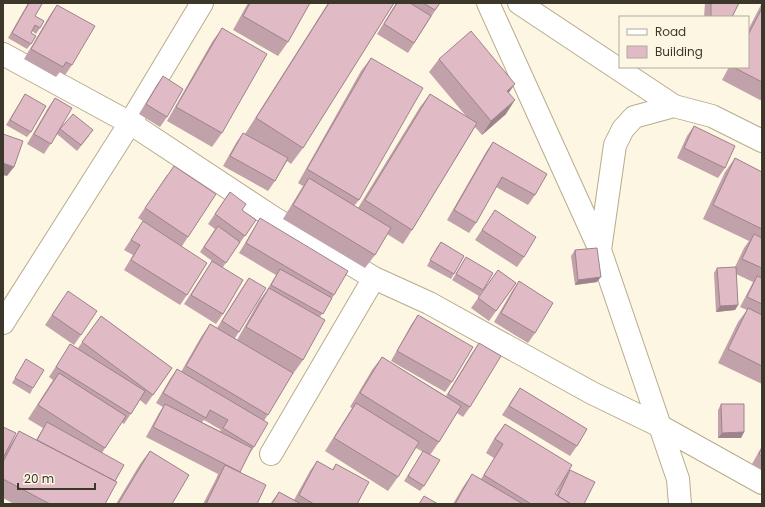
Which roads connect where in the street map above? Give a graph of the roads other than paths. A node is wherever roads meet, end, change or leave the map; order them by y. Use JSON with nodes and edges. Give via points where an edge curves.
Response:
{"nodes":[{"id":1,"x":202,"y":3,"type":"edge"},
{"id":2,"x":488,"y":3,"type":"edge"},
{"id":3,"x":519,"y":3,"type":"edge"},
{"id":4,"x":5,"y":60,"type":"edge"},
{"id":5,"x":674,"y":106,"type":"junction"},
{"id":6,"x":130,"y":123,"type":"junction"},
{"id":7,"x":762,"y":141,"type":"edge"},
{"id":8,"x":600,"y":250,"type":"junction"},
{"id":9,"x":374,"y":278,"type":"junction"},
{"id":10,"x":3,"y":323,"type":"edge"},
{"id":11,"x":660,"y":426,"type":"junction"},
{"id":12,"x":271,"y":454,"type":"dead end"},
{"id":13,"x":762,"y":483,"type":"edge"},
{"id":14,"x":680,"y":504,"type":"edge"}],
"edges":[{"from":1,"to":6,"type":"street"},
{"from":2,"to":8,"type":"street"},
{"from":3,"to":5,"type":"street"},
{"from":4,"to":6,"type":"street"},
{"from":5,"to":7,"type":"street","via":[[712,116]]},
{"from":5,"to":8,"type":"street","via":[[634,117],[623,129],[615,145]]},
{"from":6,"to":9,"type":"street","via":[[274,218]]},
{"from":6,"to":10,"type":"street"},
{"from":8,"to":11,"type":"street"},
{"from":9,"to":11,"type":"street","via":[[429,303],[592,393]]},
{"from":9,"to":12,"type":"street"},
{"from":11,"to":13,"type":"street"},
{"from":11,"to":14,"type":"street","via":[[678,479]]}]}
